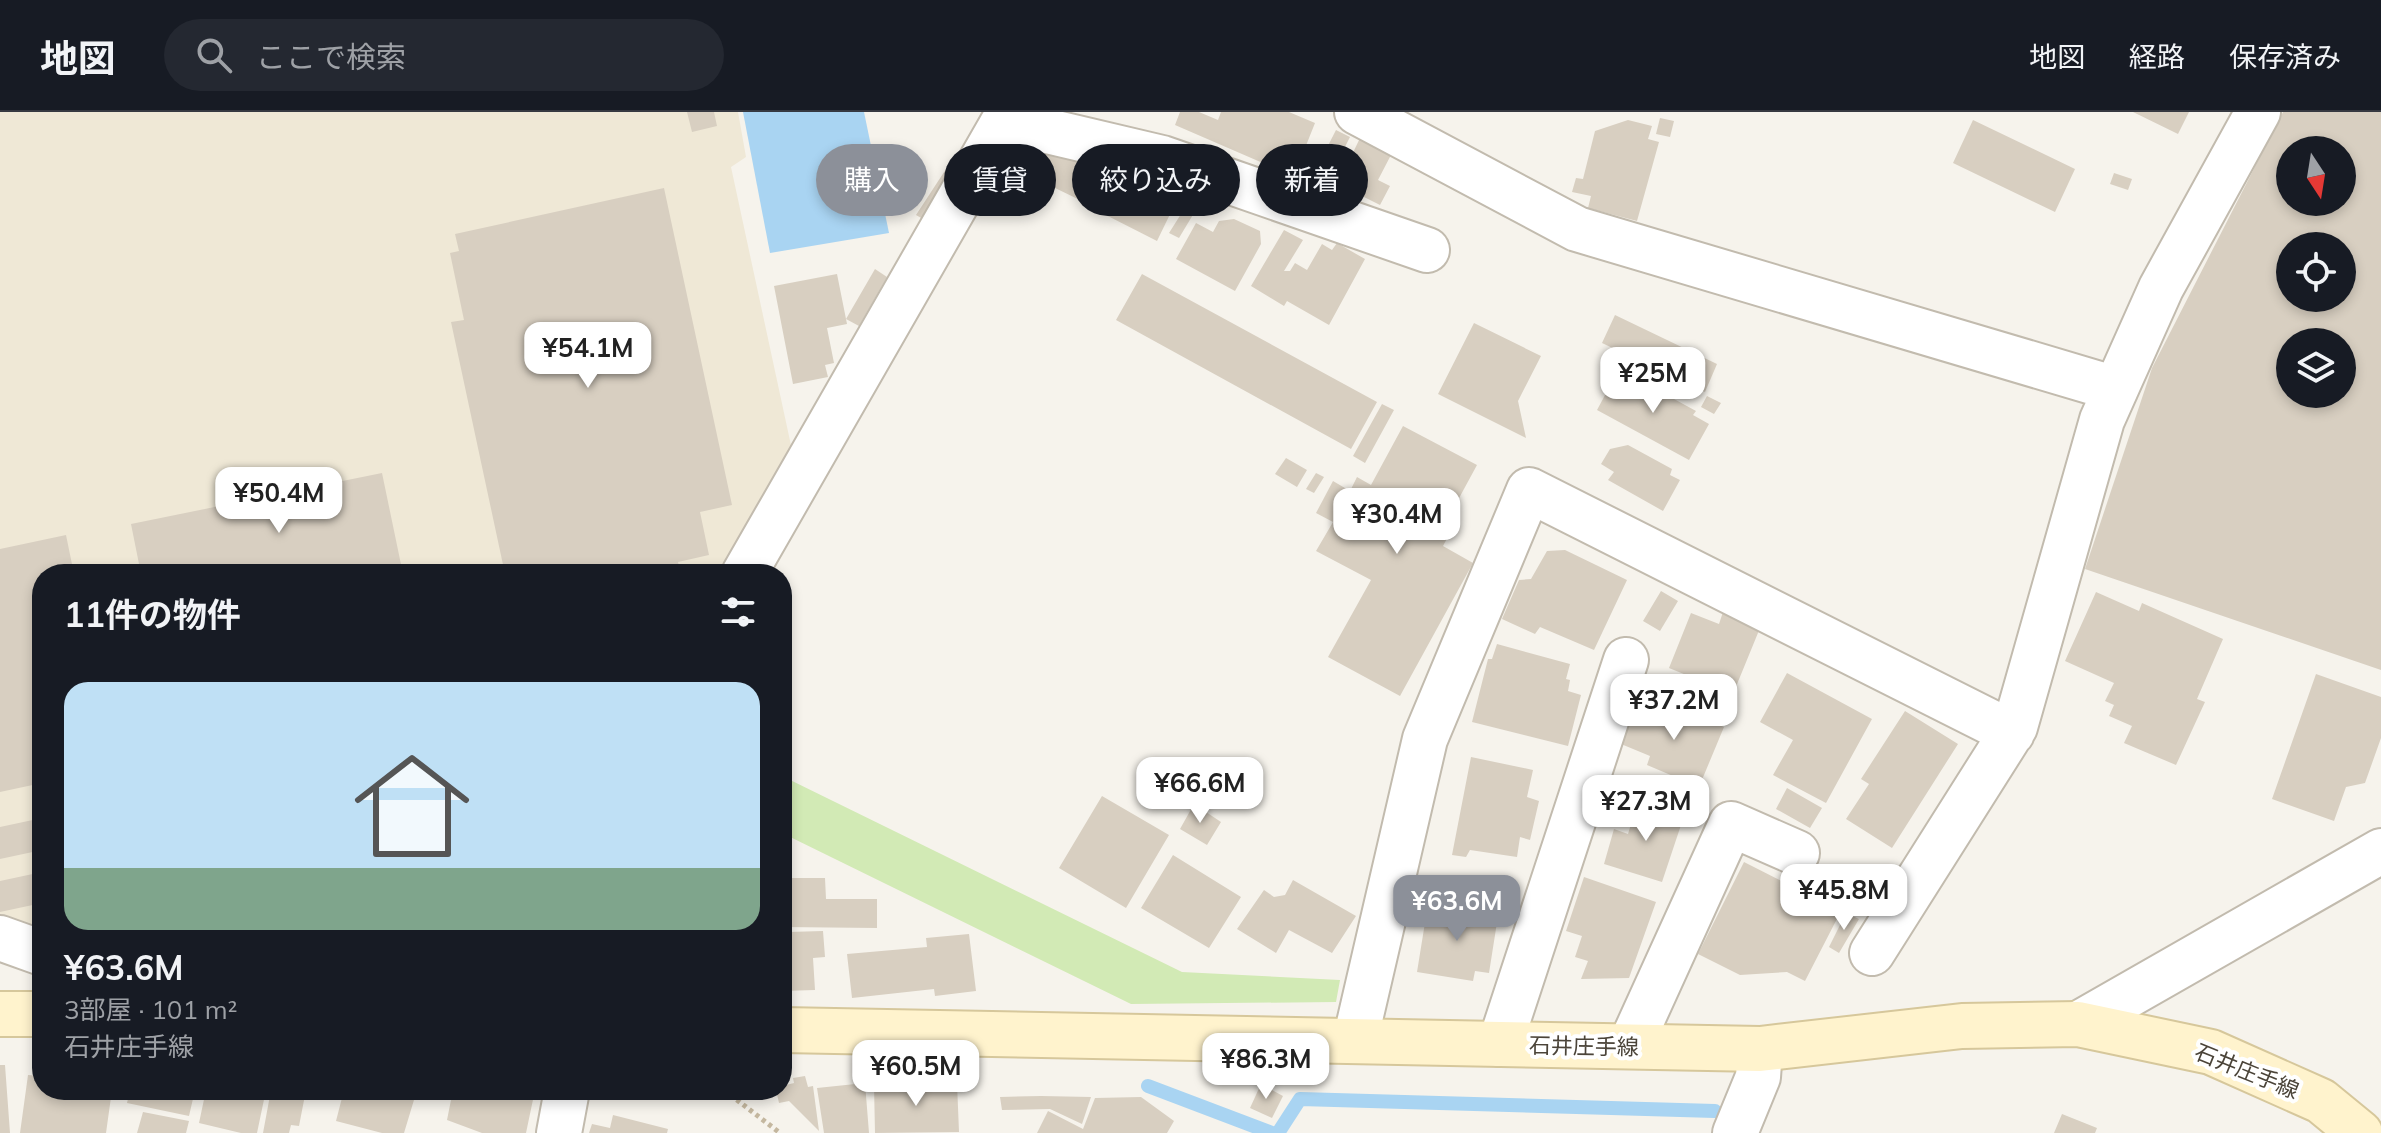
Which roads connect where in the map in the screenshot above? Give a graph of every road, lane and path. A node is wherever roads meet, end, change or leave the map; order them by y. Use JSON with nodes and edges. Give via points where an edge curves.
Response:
{"nodes":[{"id":1,"x":1357,"y":112,"type":"edge"},
{"id":2,"x":2258,"y":112,"type":"edge"},
{"id":3,"x":1007,"y":116,"type":"edge"},
{"id":4,"x":1427,"y":250,"type":"dead end"},
{"id":5,"x":2116,"y":389,"type":"junction"},
{"id":6,"x":750,"y":564,"type":"edge"},
{"id":7,"x":1626,"y":660,"type":"dead end"},
{"id":8,"x":2012,"y":733,"type":"junction"},
{"id":9,"x":2381,"y":851,"type":"edge"},
{"id":10,"x":1797,"y":853,"type":"dead end"},
{"id":11,"x":0,"y":938,"type":"edge"},
{"id":12,"x":32,"y":949,"type":"edge"},
{"id":13,"x":1872,"y":953,"type":"dead end"},
{"id":14,"x":0,"y":1014,"type":"edge"},
{"id":15,"x":32,"y":1014,"type":"edge"},
{"id":16,"x":2078,"y":1024,"type":"junction"},
{"id":17,"x":792,"y":1030,"type":"edge"},
{"id":18,"x":1355,"y":1041,"type":"junction"},
{"id":19,"x":1500,"y":1044,"type":"junction"},
{"id":20,"x":1630,"y":1046,"type":"junction"},
{"id":21,"x":1760,"y":1049,"type":"junction"},
{"id":22,"x":565,"y":1100,"type":"edge"},
{"id":23,"x":737,"y":1100,"type":"edge"},
{"id":24,"x":559,"y":1133,"type":"edge"},
{"id":25,"x":780,"y":1133,"type":"edge"},
{"id":26,"x":1735,"y":1133,"type":"edge"},
{"id":27,"x":2360,"y":1133,"type":"edge"}],
"edges":[{"from":1,"to":5,"type":"street","via":[[1577,229]]},
{"from":2,"to":5,"type":"street","via":[[2161,288]]},
{"from":3,"to":4,"type":"street","via":[[1162,158]]},
{"from":3,"to":6,"type":"street"},
{"from":5,"to":8,"type":"street","via":[[2102,420]]},
{"from":7,"to":19,"type":"street"},
{"from":8,"to":13,"type":"street"},
{"from":8,"to":18,"type":"street","via":[[1529,490],[1425,739]]},
{"from":9,"to":16,"type":"street"},
{"from":10,"to":20,"type":"street","via":[[1731,824]]},
{"from":11,"to":12,"type":"street"},
{"from":14,"to":15,"type":"street"},
{"from":16,"to":21,"type":"street","name":"石井庄手線","via":[[1962,1026]]},
{"from":16,"to":27,"type":"street","name":"石井庄手線","via":[[2211,1052],[2321,1101]]},
{"from":17,"to":18,"type":"street","name":"石井庄手線"},
{"from":18,"to":19,"type":"street","name":"石井庄手線"},
{"from":19,"to":20,"type":"street","name":"石井庄手線"},
{"from":20,"to":21,"type":"street","name":"石井庄手線"},
{"from":21,"to":26,"type":"street","via":[[1758,1077]]},
{"from":22,"to":24,"type":"street"},
{"from":23,"to":25,"type":"path"}]}
